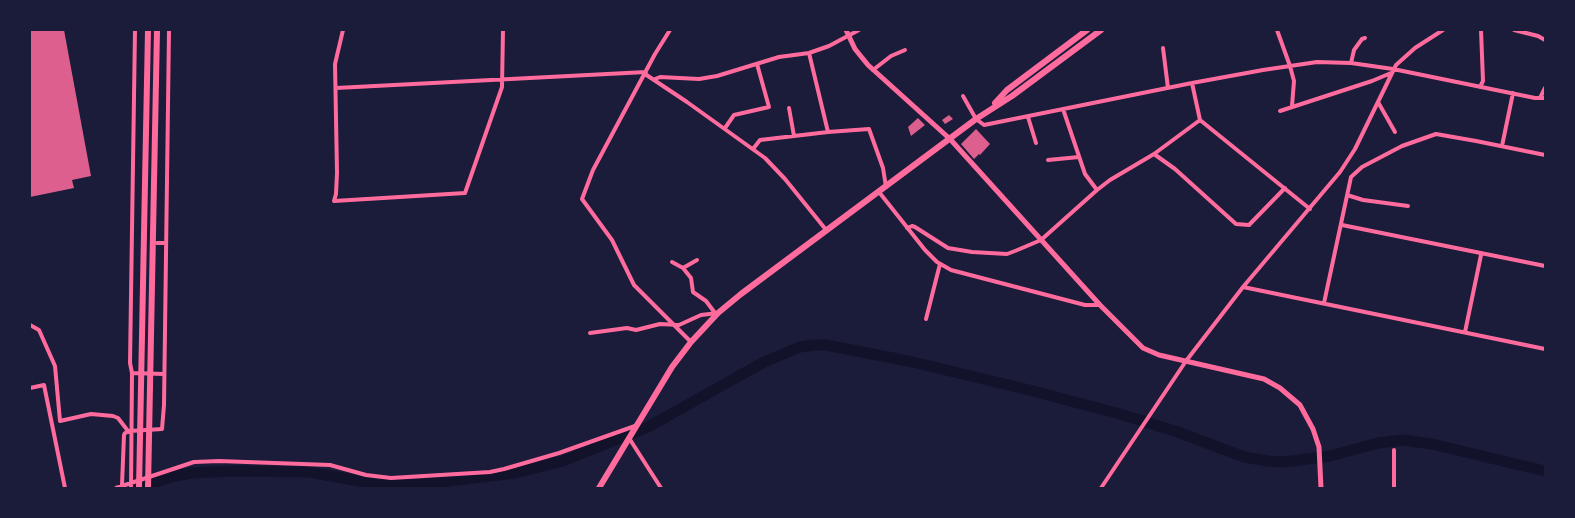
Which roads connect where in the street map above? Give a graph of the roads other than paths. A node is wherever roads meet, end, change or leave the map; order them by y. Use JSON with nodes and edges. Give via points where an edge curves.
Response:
{"nodes":[{"id":1,"x":135,"y":30,"type":"edge"},
{"id":2,"x":148,"y":30,"type":"edge"},
{"id":3,"x":157,"y":30,"type":"edge"},
{"id":4,"x":169,"y":30,"type":"edge"},
{"id":5,"x":343,"y":30,"type":"edge"},
{"id":6,"x":503,"y":30,"type":"edge"},
{"id":7,"x":670,"y":30,"type":"edge"},
{"id":8,"x":846,"y":30,"type":"edge"},
{"id":9,"x":859,"y":30,"type":"edge"},
{"id":10,"x":1087,"y":30,"type":"edge"},
{"id":11,"x":1101,"y":30,"type":"edge"},
{"id":12,"x":1277,"y":30,"type":"edge"},
{"id":13,"x":1444,"y":30,"type":"edge"},
{"id":14,"x":1480,"y":30,"type":"edge"},
{"id":15,"x":1514,"y":30,"type":"edge"},
{"id":16,"x":849,"y":36,"type":"junction"},
{"id":17,"x":1365,"y":38,"type":"dead end"},
{"id":18,"x":1545,"y":40,"type":"edge"},
{"id":19,"x":1163,"y":48,"type":"dead end"},
{"id":20,"x":905,"y":50,"type":"dead end"},
{"id":21,"x":808,"y":53,"type":"junction"},
{"id":22,"x":134,"y":57,"type":"junction"},
{"id":23,"x":140,"y":57,"type":"dead end"},
{"id":24,"x":162,"y":58,"type":"dead end"},
{"id":25,"x":168,"y":58,"type":"junction"},
{"id":26,"x":1352,"y":63,"type":"junction"},
{"id":27,"x":757,"y":64,"type":"junction"},
{"id":28,"x":1290,"y":66,"type":"junction"},
{"id":29,"x":873,"y":70,"type":"junction"},
{"id":30,"x":1392,"y":71,"type":"junction"},
{"id":31,"x":645,"y":73,"type":"junction"},
{"id":32,"x":655,"y":79,"type":"junction"},
{"id":33,"x":503,"y":80,"type":"junction"},
{"id":34,"x":1192,"y":83,"type":"junction"},
{"id":35,"x":1480,"y":87,"type":"junction"},
{"id":36,"x":336,"y":88,"type":"junction"},
{"id":37,"x":1168,"y":88,"type":"junction"},
{"id":38,"x":1545,"y":88,"type":"edge"},
{"id":39,"x":1514,"y":93,"type":"junction"},
{"id":40,"x":962,"y":96,"type":"dead end"},
{"id":41,"x":1542,"y":98,"type":"edge"},
{"id":42,"x":1378,"y":102,"type":"junction"},
{"id":43,"x":1292,"y":106,"type":"junction"},
{"id":44,"x":789,"y":108,"type":"dead end"},
{"id":45,"x":989,"y":109,"type":"junction"},
{"id":46,"x":1063,"y":109,"type":"junction"},
{"id":47,"x":1280,"y":111,"type":"dead end"},
{"id":48,"x":1028,"y":117,"type":"junction"},
{"id":49,"x":976,"y":119,"type":"junction"},
{"id":50,"x":1200,"y":120,"type":"junction"},
{"id":51,"x":725,"y":128,"type":"junction"},
{"id":52,"x":828,"y":132,"type":"junction"},
{"id":53,"x":1395,"y":132,"type":"dead end"},
{"id":54,"x":794,"y":136,"type":"junction"},
{"id":55,"x":950,"y":139,"type":"junction"},
{"id":56,"x":1036,"y":143,"type":"dead end"},
{"id":57,"x":1502,"y":146,"type":"junction"},
{"id":58,"x":753,"y":149,"type":"junction"},
{"id":59,"x":1154,"y":154,"type":"junction"},
{"id":60,"x":1545,"y":155,"type":"edge"},
{"id":61,"x":1079,"y":157,"type":"junction"},
{"id":62,"x":1048,"y":160,"type":"dead end"},
{"id":63,"x":886,"y":187,"type":"junction"},
{"id":64,"x":1285,"y":188,"type":"junction"},
{"id":65,"x":1097,"y":190,"type":"junction"},
{"id":66,"x":879,"y":192,"type":"junction"},
{"id":67,"x":1347,"y":195,"type":"junction"},
{"id":68,"x":1408,"y":206,"type":"dead end"},
{"id":69,"x":1310,"y":209,"type":"junction"},
{"id":70,"x":1342,"y":225,"type":"junction"},
{"id":71,"x":907,"y":228,"type":"junction"},
{"id":72,"x":827,"y":231,"type":"junction"},
{"id":73,"x":1041,"y":240,"type":"junction"},
{"id":74,"x":131,"y":243,"type":"junction"},
{"id":75,"x":138,"y":243,"type":"dead end"},
{"id":76,"x":157,"y":243,"type":"dead end"},
{"id":77,"x":166,"y":243,"type":"junction"},
{"id":78,"x":1481,"y":255,"type":"junction"},
{"id":79,"x":697,"y":260,"type":"dead end"},
{"id":80,"x":672,"y":262,"type":"dead end"},
{"id":81,"x":940,"y":264,"type":"junction"},
{"id":82,"x":1545,"y":266,"type":"edge"},
{"id":83,"x":683,"y":268,"type":"junction"},
{"id":84,"x":1243,"y":287,"type":"junction"},
{"id":85,"x":1324,"y":303,"type":"junction"},
{"id":86,"x":1100,"y":304,"type":"junction"},
{"id":87,"x":717,"y":313,"type":"junction"},
{"id":88,"x":926,"y":319,"type":"dead end"},
{"id":89,"x":30,"y":325,"type":"edge"},
{"id":90,"x":673,"y":325,"type":"junction"},
{"id":91,"x":1465,"y":332,"type":"junction"},
{"id":92,"x":590,"y":333,"type":"dead end"},
{"id":93,"x":691,"y":342,"type":"junction"},
{"id":94,"x":1545,"y":349,"type":"edge"},
{"id":95,"x":1186,"y":360,"type":"junction"},
{"id":96,"x":132,"y":373,"type":"junction"},
{"id":97,"x":164,"y":374,"type":"junction"},
{"id":98,"x":30,"y":388,"type":"edge"},
{"id":99,"x":636,"y":427,"type":"junction"},
{"id":100,"x":128,"y":431,"type":"junction"},
{"id":101,"x":628,"y":441,"type":"junction"},
{"id":102,"x":1394,"y":450,"type":"dead end"},
{"id":103,"x":122,"y":485,"type":"junction"},
{"id":104,"x":64,"y":488,"type":"edge"},
{"id":105,"x":116,"y":488,"type":"edge"},
{"id":106,"x":131,"y":488,"type":"edge"},
{"id":107,"x":139,"y":488,"type":"edge"},
{"id":108,"x":148,"y":488,"type":"edge"},
{"id":109,"x":599,"y":488,"type":"edge"},
{"id":110,"x":661,"y":488,"type":"edge"},
{"id":111,"x":1102,"y":488,"type":"edge"},
{"id":112,"x":1321,"y":488,"type":"edge"},
{"id":113,"x":1394,"y":488,"type":"edge"}],
"edges":[{"from":1,"to":22,"type":"street"},
{"from":2,"to":107,"type":"main road"},
{"from":3,"to":108,"type":"main road"},
{"from":4,"to":25,"type":"street"},
{"from":5,"to":36,"type":"street","via":[[335,64]]},
{"from":6,"to":33,"type":"street"},
{"from":7,"to":31,"type":"street"},
{"from":8,"to":16,"type":"street"},
{"from":9,"to":16,"type":"street"},
{"from":10,"to":45,"type":"main road","via":[[1007,90]]},
{"from":11,"to":45,"type":"main road","via":[[1012,96]]},
{"from":12,"to":28,"type":"street"},
{"from":13,"to":30,"type":"street","via":[[1415,48]]},
{"from":14,"to":35,"type":"street","via":[[1483,81]]},
{"from":15,"to":18,"type":"street"},
{"from":16,"to":21,"type":"street"},
{"from":16,"to":29,"type":"street","via":[[859,55]]},
{"from":17,"to":26,"type":"street","via":[[1354,50]]},
{"from":19,"to":37,"type":"street"},
{"from":20,"to":29,"type":"street"},
{"from":21,"to":27,"type":"street"},
{"from":21,"to":52,"type":"street"},
{"from":22,"to":23,"type":"street"},
{"from":22,"to":74,"type":"street"},
{"from":24,"to":25,"type":"street"},
{"from":25,"to":77,"type":"street"},
{"from":26,"to":28,"type":"street","via":[[1317,62]]},
{"from":26,"to":30,"type":"street"},
{"from":27,"to":32,"type":"street","via":[[699,79]]},
{"from":27,"to":51,"type":"street","via":[[769,107],[734,115]]},
{"from":28,"to":34,"type":"street"},
{"from":28,"to":43,"type":"street","via":[[1294,82]]},
{"from":29,"to":55,"type":"street"},
{"from":30,"to":35,"type":"street"},
{"from":30,"to":42,"type":"street"},
{"from":30,"to":43,"type":"street","via":[[1372,81]]},
{"from":31,"to":32,"type":"street"},
{"from":31,"to":33,"type":"street"},
{"from":31,"to":90,"type":"street","via":[[593,170],[582,200],[612,240],[634,285]]},
{"from":32,"to":51,"type":"street"},
{"from":33,"to":36,"type":"street"},
{"from":33,"to":36,"type":"street","via":[[501,94],[465,193],[334,200]]},
{"from":34,"to":37,"type":"street"},
{"from":34,"to":50,"type":"street"},
{"from":35,"to":39,"type":"street"},
{"from":37,"to":46,"type":"street"},
{"from":38,"to":41,"type":"street"},
{"from":39,"to":41,"type":"street"},
{"from":39,"to":57,"type":"street"},
{"from":40,"to":49,"type":"street"},
{"from":42,"to":53,"type":"street"},
{"from":42,"to":69,"type":"street","via":[[1347,162]]},
{"from":43,"to":47,"type":"street"},
{"from":44,"to":54,"type":"street"},
{"from":45,"to":49,"type":"main road"},
{"from":46,"to":48,"type":"street"},
{"from":46,"to":61,"type":"street"},
{"from":48,"to":49,"type":"street","via":[[984,125]]},
{"from":48,"to":56,"type":"street"},
{"from":49,"to":55,"type":"main road"},
{"from":50,"to":59,"type":"street"},
{"from":50,"to":64,"type":"street"},
{"from":51,"to":58,"type":"street"},
{"from":52,"to":54,"type":"street"},
{"from":52,"to":63,"type":"street","via":[[869,128]]},
{"from":54,"to":58,"type":"street","via":[[760,140]]},
{"from":55,"to":63,"type":"main road"},
{"from":55,"to":73,"type":"street"},
{"from":57,"to":60,"type":"street"},
{"from":57,"to":67,"type":"street","via":[[1436,134],[1402,146],[1362,167],[1351,177]]},
{"from":58,"to":72,"type":"street","via":[[785,179]]},
{"from":59,"to":64,"type":"street","via":[[1236,224],[1250,225]]},
{"from":59,"to":65,"type":"street"},
{"from":61,"to":62,"type":"street"},
{"from":61,"to":65,"type":"street","via":[[1085,174]]},
{"from":63,"to":66,"type":"main road"},
{"from":64,"to":69,"type":"street"},
{"from":65,"to":73,"type":"street"},
{"from":66,"to":71,"type":"street"},
{"from":66,"to":72,"type":"main road"},
{"from":67,"to":68,"type":"street"},
{"from":67,"to":70,"type":"street"},
{"from":69,"to":84,"type":"street"},
{"from":70,"to":78,"type":"street"},
{"from":70,"to":85,"type":"street"},
{"from":71,"to":73,"type":"street","via":[[915,227],[948,248],[972,252],[1007,254]]},
{"from":71,"to":81,"type":"street"},
{"from":72,"to":87,"type":"main road"},
{"from":73,"to":86,"type":"street"},
{"from":74,"to":75,"type":"street"},
{"from":74,"to":96,"type":"street"},
{"from":76,"to":77,"type":"street"},
{"from":77,"to":97,"type":"street"},
{"from":78,"to":82,"type":"street"},
{"from":78,"to":91,"type":"street"},
{"from":79,"to":83,"type":"street"},
{"from":80,"to":83,"type":"street"},
{"from":81,"to":86,"type":"street","via":[[951,270],[1085,305]]},
{"from":81,"to":88,"type":"street"},
{"from":83,"to":87,"type":"street","via":[[691,278],[693,292]]},
{"from":84,"to":85,"type":"street"},
{"from":84,"to":95,"type":"street"},
{"from":85,"to":91,"type":"street"},
{"from":86,"to":95,"type":"street","via":[[1143,348]]},
{"from":87,"to":90,"type":"street"},
{"from":87,"to":93,"type":"main road"},
{"from":89,"to":100,"type":"street","via":[[39,330],[55,366],[60,421],[91,414],[113,416]]},
{"from":90,"to":92,"type":"street"},
{"from":90,"to":93,"type":"street"},
{"from":91,"to":94,"type":"street"},
{"from":93,"to":99,"type":"main road"},
{"from":95,"to":111,"type":"street"},
{"from":95,"to":112,"type":"street","via":[[1264,379],[1300,405],[1314,429],[1319,447]]},
{"from":96,"to":97,"type":"street"},
{"from":96,"to":106,"type":"street"},
{"from":97,"to":100,"type":"street","via":[[162,429]]},
{"from":98,"to":104,"type":"street","via":[[44,385]]},
{"from":99,"to":101,"type":"main road"},
{"from":99,"to":103,"type":"street","via":[[490,472],[391,478],[366,475],[330,464],[219,461],[194,462]]},
{"from":100,"to":103,"type":"street","via":[[124,435]]},
{"from":101,"to":109,"type":"main road"},
{"from":101,"to":110,"type":"street"},
{"from":102,"to":113,"type":"street"},
{"from":103,"to":105,"type":"street"}]}
